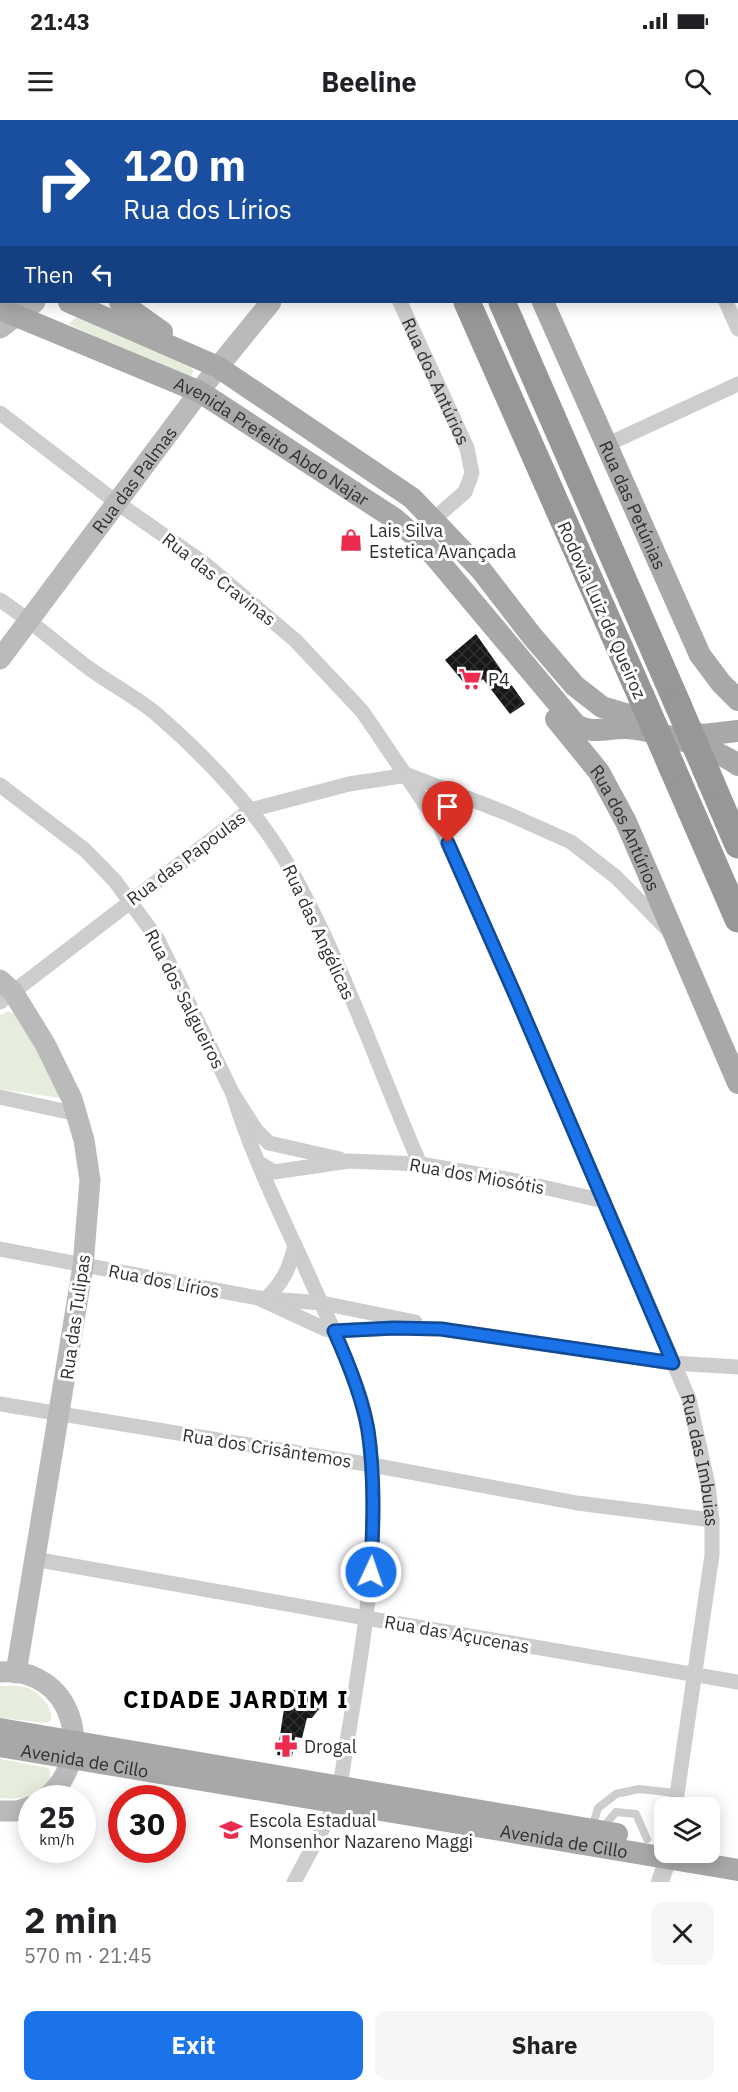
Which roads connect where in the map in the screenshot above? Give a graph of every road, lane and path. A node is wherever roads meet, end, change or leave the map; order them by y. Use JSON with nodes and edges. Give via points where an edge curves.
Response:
{"nodes":[{"id":1,"x":33,"y":303,"type":"edge"},
{"id":2,"x":71,"y":303,"type":"edge"},
{"id":3,"x":121,"y":303,"type":"edge"},
{"id":4,"x":270,"y":303,"type":"edge"},
{"id":5,"x":400,"y":303,"type":"edge"},
{"id":6,"x":460,"y":303,"type":"edge"},
{"id":7,"x":467,"y":303,"type":"edge"},
{"id":8,"x":502,"y":303,"type":"edge"},
{"id":9,"x":508,"y":303,"type":"edge"},
{"id":10,"x":543,"y":303,"type":"edge"},
{"id":11,"x":726,"y":303,"type":"edge"},
{"id":12,"x":6,"y":318,"type":"edge"},
{"id":13,"x":738,"y":329,"type":"edge"},
{"id":14,"x":526,"y":356,"type":"junction"},
{"id":15,"x":212,"y":364,"type":"junction"},
{"id":16,"x":738,"y":384,"type":"edge"},
{"id":17,"x":200,"y":392,"type":"junction"},
{"id":18,"x":510,"y":403,"type":"junction"},
{"id":19,"x":0,"y":413,"type":"edge"},
{"id":20,"x":606,"y":445,"type":"junction"},
{"id":21,"x":117,"y":502,"type":"junction"},
{"id":22,"x":434,"y":519,"type":"junction"},
{"id":23,"x":470,"y":597,"type":"junction"},
{"id":24,"x":0,"y":600,"type":"edge"},
{"id":25,"x":30,"y":620,"type":"junction"},
{"id":26,"x":0,"y":659,"type":"edge"},
{"id":27,"x":738,"y":700,"type":"edge"},
{"id":28,"x":602,"y":706,"type":"junction"},
{"id":29,"x":564,"y":712,"type":"junction"},
{"id":30,"x":738,"y":731,"type":"edge"},
{"id":31,"x":570,"y":737,"type":"junction"},
{"id":32,"x":738,"y":765,"type":"edge"},
{"id":33,"x":408,"y":776,"type":"junction"},
{"id":34,"x":0,"y":785,"type":"edge"},
{"id":35,"x":250,"y":810,"type":"junction"},
{"id":36,"x":738,"y":845,"type":"edge"},
{"id":37,"x":129,"y":901,"type":"junction"},
{"id":38,"x":738,"y":919,"type":"edge"},
{"id":39,"x":675,"y":936,"type":"junction"},
{"id":40,"x":4,"y":991,"type":"edge"},
{"id":41,"x":738,"y":1083,"type":"edge"},
{"id":42,"x":233,"y":1094,"type":"junction"},
{"id":43,"x":0,"y":1097,"type":"edge"},
{"id":44,"x":76,"y":1114,"type":"junction"},
{"id":45,"x":269,"y":1143,"type":"junction"},
{"id":46,"x":349,"y":1161,"type":"junction"},
{"id":47,"x":258,"y":1162,"type":"junction"},
{"id":48,"x":420,"y":1164,"type":"junction"},
{"id":49,"x":604,"y":1201,"type":"junction"},
{"id":50,"x":295,"y":1245,"type":"junction"},
{"id":51,"x":0,"y":1249,"type":"edge"},
{"id":52,"x":83,"y":1266,"type":"junction"},
{"id":53,"x":262,"y":1299,"type":"junction"},
{"id":54,"x":322,"y":1303,"type":"junction"},
{"id":55,"x":441,"y":1329,"type":"junction"},
{"id":56,"x":334,"y":1331,"type":"junction"},
{"id":57,"x":673,"y":1363,"type":"junction"},
{"id":58,"x":738,"y":1367,"type":"edge"},
{"id":59,"x":0,"y":1404,"type":"edge"},
{"id":60,"x":60,"y":1414,"type":"junction"},
{"id":61,"x":372,"y":1465,"type":"junction"},
{"id":62,"x":712,"y":1520,"type":"junction"},
{"id":63,"x":34,"y":1559,"type":"junction"},
{"id":64,"x":366,"y":1618,"type":"junction"},
{"id":65,"x":8,"y":1672,"type":"edge"},
{"id":66,"x":695,"y":1674,"type":"junction"},
{"id":67,"x":738,"y":1682,"type":"edge"},
{"id":68,"x":0,"y":1729,"type":"edge"},
{"id":69,"x":0,"y":1746,"type":"edge"},
{"id":70,"x":74,"y":1749,"type":"junction"},
{"id":71,"x":60,"y":1785,"type":"edge"},
{"id":72,"x":338,"y":1795,"type":"junction"},
{"id":73,"x":665,"y":1797,"type":"edge"},
{"id":74,"x":675,"y":1797,"type":"edge"},
{"id":75,"x":18,"y":1810,"type":"edge"},
{"id":76,"x":0,"y":1811,"type":"edge"},
{"id":77,"x":596,"y":1830,"type":"junction"},
{"id":78,"x":654,"y":1846,"type":"edge"},
{"id":79,"x":654,"y":1847,"type":"edge"},
{"id":80,"x":720,"y":1851,"type":"edge"},
{"id":81,"x":738,"y":1854,"type":"edge"},
{"id":82,"x":661,"y":1863,"type":"edge"},
{"id":83,"x":714,"y":1863,"type":"edge"},
{"id":84,"x":738,"y":1870,"type":"edge"},
{"id":85,"x":294,"y":1882,"type":"edge"},
{"id":86,"x":660,"y":1882,"type":"edge"}],
"edges":[{"from":1,"to":12,"type":"main road"},
{"from":2,"to":15,"type":"main road","name":"Avenida Prefeito Abdo Najar"},
{"from":3,"to":15,"type":"main road"},
{"from":4,"to":15,"type":"main road","name":"Rua das Palmas"},
{"from":5,"to":22,"type":"street","name":"Rua dos Antúrios","via":[[467,448],[472,473],[465,492]]},
{"from":6,"to":18,"type":"highway"},
{"from":7,"to":18,"type":"highway","name":"Rodovia Luiz de Queiroz"},
{"from":8,"to":14,"type":"highway","name":"Rodovia Luiz de Queiroz"},
{"from":9,"to":14,"type":"lane"},
{"from":10,"to":20,"type":"main road","name":"Rua das Petúnias"},
{"from":11,"to":13,"type":"street"},
{"from":12,"to":17,"type":"main road","name":"Avenida Prefeito Abdo Najar"},
{"from":14,"to":36,"type":"highway","name":"Rodovia Luiz de Queiroz","bridge":true},
{"from":15,"to":17,"type":"main road","name":"Rua das Palmas"},
{"from":15,"to":22,"type":"main road","name":"Avenida Prefeito Abdo Najar","via":[[412,498]]},
{"from":16,"to":20,"type":"street"},
{"from":17,"to":21,"type":"main road","name":"Rua das Palmas"},
{"from":17,"to":23,"type":"main road","name":"Avenida Prefeito Abdo Najar","via":[[395,519],[426,546]]},
{"from":18,"to":38,"type":"highway","name":"Rodovia Luiz de Queiroz","bridge":true},
{"from":19,"to":21,"type":"street","name":"Rua das Cravinas"},
{"from":20,"to":27,"type":"main road","name":"Rua das Petúnias","via":[[700,655]]},
{"from":21,"to":25,"type":"main road","name":"Rua das Palmas"},
{"from":21,"to":33,"type":"street","name":"Rua das Cravinas","via":[[206,564],[295,640],[363,711]]},
{"from":22,"to":28,"type":"main road","name":"Avenida Prefeito Abdo Najar","via":[[481,570],[575,686]]},
{"from":23,"to":29,"type":"main road","name":"Avenida Prefeito Abdo Najar"},
{"from":23,"to":31,"type":"main road","name":"Rua dos Antúrios","via":[[488,631]]},
{"from":24,"to":25,"type":"street","name":"Rua das Angélicas"},
{"from":25,"to":26,"type":"main road","name":"Rua das Palmas"},
{"from":25,"to":35,"type":"street","name":"Rua das Angélicas","via":[[153,711]]},
{"from":28,"to":29,"type":"main road","via":[[576,700]]},
{"from":28,"to":30,"type":"main road","name":"Avenida Prefeito Abdo Najar","via":[[703,735]]},
{"from":29,"to":31,"type":"main road"},
{"from":29,"to":32,"type":"main road","name":"Avenida Prefeito Abdo Najar","via":[[582,729],[643,730],[713,751]]},
{"from":31,"to":39,"type":"main road","name":"Rua dos Antúrios","via":[[599,772],[626,822]]},
{"from":33,"to":35,"type":"street","name":"Rua das Papoulas","via":[[349,784]]},
{"from":33,"to":39,"type":"street","name":"Rua das Papoulas","via":[[571,842],[616,878]]},
{"from":33,"to":49,"type":"street","name":"Rua das Imbuias","via":[[440,826]]},
{"from":34,"to":37,"type":"street","name":"Rua dos Salgueiros","via":[[85,850]]},
{"from":35,"to":37,"type":"street","name":"Rua das Papoulas"},
{"from":35,"to":48,"type":"street","name":"Rua das Angélicas","via":[[287,863],[315,918]]},
{"from":37,"to":40,"type":"street","name":"Rua das Papoulas"},
{"from":37,"to":42,"type":"street","name":"Rua dos Salgueiros","via":[[158,940]]},
{"from":39,"to":41,"type":"main road","name":"Rua dos Antúrios"},
{"from":40,"to":44,"type":"main road","name":"Rua das Tulipas","via":[[45,1044]]},
{"from":42,"to":45,"type":"street","name":"Rua dos Salgueiros"},
{"from":42,"to":47,"type":"street","name":"Rua dos Salgueiros"},
{"from":43,"to":44,"type":"street"},
{"from":44,"to":52,"type":"main road","name":"Rua das Tulipas","via":[[90,1180]]},
{"from":45,"to":46,"type":"street","name":"Rua dos Miosótis"},
{"from":45,"to":47,"type":"street"},
{"from":46,"to":47,"type":"street","name":"Rua dos Miosótis","via":[[274,1172]]},
{"from":46,"to":48,"type":"street","name":"Rua dos Miosótis"},
{"from":47,"to":50,"type":"street","name":"Rua dos Salgueiros"},
{"from":48,"to":49,"type":"street","name":"Rua dos Miosótis"},
{"from":49,"to":57,"type":"street","name":"Rua das Imbuias"},
{"from":50,"to":53,"type":"street","via":[[282,1283]]},
{"from":50,"to":54,"type":"street","name":"Rua dos Salgueiros"},
{"from":51,"to":52,"type":"street","name":"Rua dos Lírios"},
{"from":52,"to":53,"type":"street","name":"Rua dos Lírios"},
{"from":52,"to":60,"type":"main road","name":"Rua das Tulipas"},
{"from":53,"to":54,"type":"street","name":"Rua dos Lírios"},
{"from":53,"to":56,"type":"street","name":"Rua dos Lírios"},
{"from":54,"to":55,"type":"street","name":"Rua dos Lírios"},
{"from":54,"to":56,"type":"street","name":"Rua dos Salgueiros"},
{"from":55,"to":56,"type":"street","name":"Rua dos Lírios"},
{"from":55,"to":57,"type":"street","name":"Rua dos Lírios"},
{"from":56,"to":61,"type":"street","name":"Rua dos Salgueiros","via":[[361,1401]]},
{"from":57,"to":58,"type":"street","name":"Rua dos Lírios"},
{"from":57,"to":62,"type":"street","name":"Rua das Imbuias","via":[[689,1399]]},
{"from":59,"to":60,"type":"street","name":"Rua dos Crisântemos"},
{"from":60,"to":61,"type":"street","name":"Rua dos Crisântemos"},
{"from":60,"to":63,"type":"main road","name":"Rua das Tulipas"},
{"from":61,"to":62,"type":"street","name":"Rua dos Crisântemos","via":[[578,1503]]},
{"from":61,"to":64,"type":"street","name":"Rua dos Salgueiros","via":[[374,1518]]},
{"from":62,"to":66,"type":"street","name":"Rua das Imbuias","via":[[712,1555]]},
{"from":63,"to":64,"type":"street","name":"Rua das Açucenas"},
{"from":63,"to":65,"type":"main road","name":"Rua das Tulipas"},
{"from":64,"to":66,"type":"street","name":"Rua das Açucenas"},
{"from":64,"to":72,"type":"street","name":"Rua dos Salgueiros"},
{"from":65,"to":70,"type":"main road","via":[[39,1681],[58,1696],[73,1725]]},
{"from":66,"to":67,"type":"street","name":"Rua das Açucenas"},
{"from":66,"to":74,"type":"street","name":"Rua das Imbuias"},
{"from":68,"to":70,"type":"main road","name":"Avenida de Cillo"},
{"from":69,"to":70,"type":"main road","name":"Avenida de Cillo"},
{"from":70,"to":71,"type":"main road"},
{"from":70,"to":72,"type":"main road","name":"Avenida de Cillo"},
{"from":72,"to":77,"type":"main road","name":"Avenida de Cillo"},
{"from":72,"to":79,"type":"main road","name":"Avenida de Cillo"},
{"from":72,"to":85,"type":"street","name":"Rua dos Salgueiros"},
{"from":73,"to":77,"type":"lane","via":[[639,1789],[616,1794],[598,1808]]},
{"from":75,"to":76,"type":"main road"},
{"from":77,"to":78,"type":"main road","name":"Avenida de Cillo"},
{"from":80,"to":81,"type":"main road"},
{"from":82,"to":86,"type":"street"},
{"from":83,"to":84,"type":"main road","name":"Avenida de Cillo"}]}
